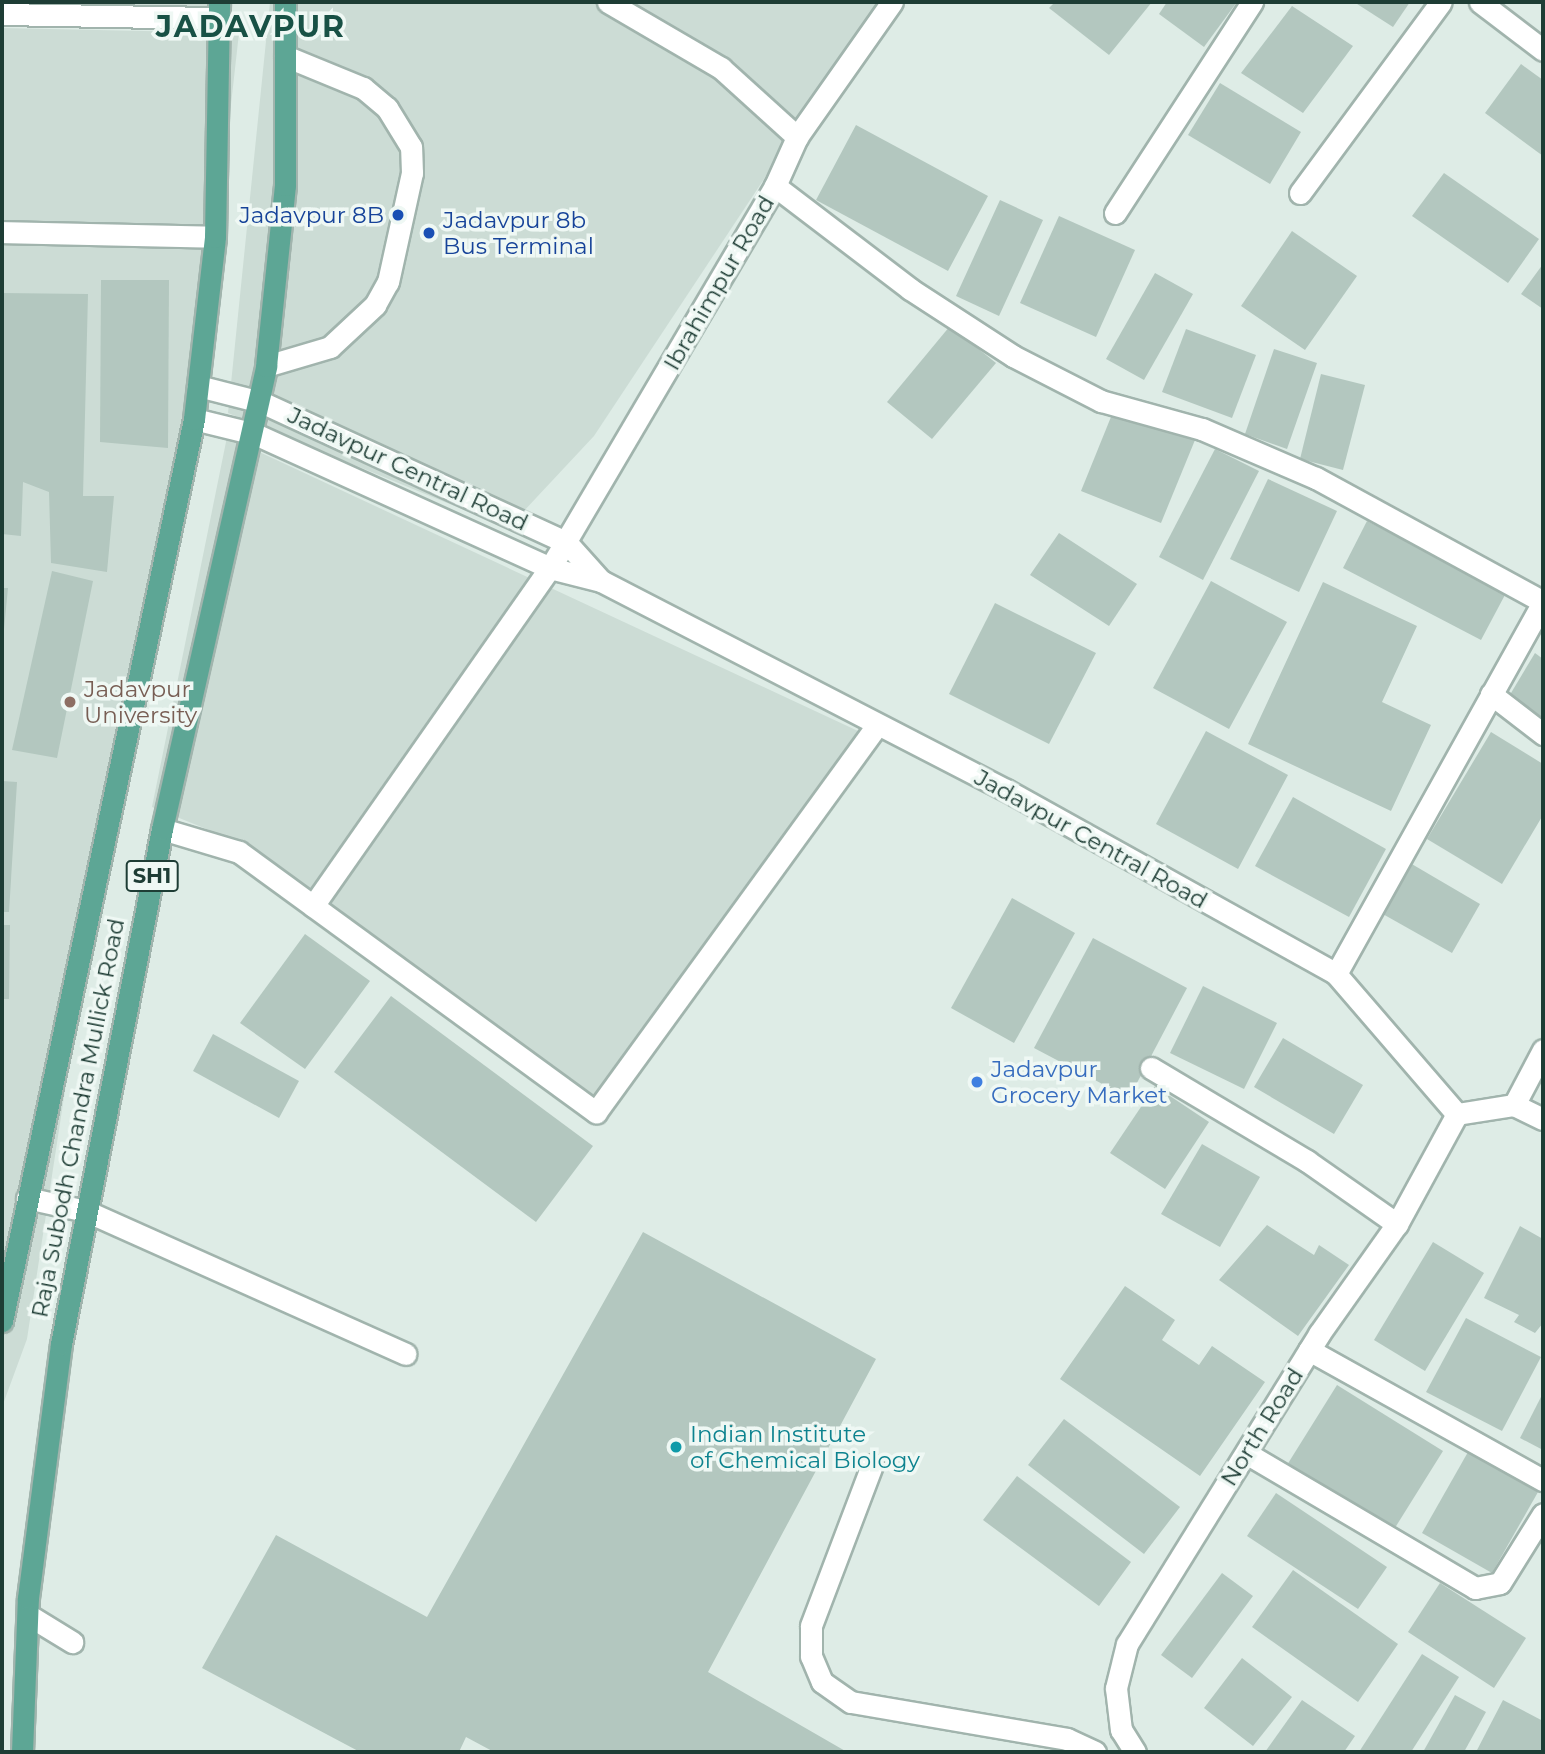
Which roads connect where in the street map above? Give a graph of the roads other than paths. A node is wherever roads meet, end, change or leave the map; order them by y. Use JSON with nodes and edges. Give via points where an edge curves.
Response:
{"nodes":[{"id":1,"x":285,"y":2,"type":"edge"},
{"id":2,"x":608,"y":2,"type":"edge"},
{"id":3,"x":892,"y":2,"type":"edge"},
{"id":4,"x":1252,"y":2,"type":"edge"},
{"id":5,"x":1441,"y":2,"type":"edge"},
{"id":6,"x":1480,"y":2,"type":"edge"},
{"id":7,"x":219,"y":10,"type":"edge"},
{"id":8,"x":2,"y":14,"type":"edge"},
{"id":9,"x":1543,"y":50,"type":"edge"},
{"id":10,"x":285,"y":55,"type":"junction"},
{"id":11,"x":797,"y":137,"type":"junction"},
{"id":12,"x":775,"y":186,"type":"junction"},
{"id":13,"x":1300,"y":193,"type":"dead end"},
{"id":14,"x":1115,"y":213,"type":"dead end"},
{"id":15,"x":2,"y":232,"type":"edge"},
{"id":16,"x":215,"y":237,"type":"junction"},
{"id":17,"x":266,"y":366,"type":"junction"},
{"id":18,"x":198,"y":386,"type":"junction"},
{"id":19,"x":261,"y":402,"type":"junction"},
{"id":20,"x":194,"y":419,"type":"junction"},
{"id":21,"x":255,"y":434,"type":"junction"},
{"id":22,"x":566,"y":542,"type":"junction"},
{"id":23,"x":550,"y":568,"type":"junction"},
{"id":24,"x":601,"y":581,"type":"junction"},
{"id":25,"x":1542,"y":603,"type":"edge"},
{"id":26,"x":1491,"y":694,"type":"junction"},
{"id":27,"x":876,"y":727,"type":"junction"},
{"id":28,"x":1543,"y":734,"type":"edge"},
{"id":29,"x":162,"y":828,"type":"junction"},
{"id":30,"x":313,"y":906,"type":"junction"},
{"id":31,"x":1336,"y":974,"type":"junction"},
{"id":32,"x":1543,"y":1050,"type":"edge"},
{"id":33,"x":1151,"y":1068,"type":"dead end"},
{"id":34,"x":1514,"y":1105,"type":"junction"},
{"id":35,"x":1457,"y":1114,"type":"junction"},
{"id":36,"x":1543,"y":1119,"type":"edge"},
{"id":37,"x":27,"y":1198,"type":"junction"},
{"id":38,"x":86,"y":1211,"type":"junction"},
{"id":39,"x":1397,"y":1224,"type":"junction"},
{"id":40,"x":2,"y":1321,"type":"edge"},
{"id":41,"x":1310,"y":1350,"type":"junction"},
{"id":42,"x":405,"y":1354,"type":"dead end"},
{"id":43,"x":1246,"y":1452,"type":"junction"},
{"id":44,"x":872,"y":1465,"type":"dead end"},
{"id":45,"x":1543,"y":1480,"type":"edge"},
{"id":46,"x":1543,"y":1514,"type":"edge"},
{"id":47,"x":28,"y":1615,"type":"junction"},
{"id":48,"x":72,"y":1642,"type":"dead end"},
{"id":49,"x":23,"y":1752,"type":"edge"},
{"id":50,"x":1095,"y":1752,"type":"edge"},
{"id":51,"x":1135,"y":1752,"type":"edge"}],
"edges":[{"from":1,"to":10,"type":"main road","name":"Raja Subodh Chandra Mullick Road","number":"SH1"},
{"from":2,"to":11,"type":"street","via":[[722,68]]},
{"from":3,"to":11,"type":"street","name":"Ibrahimpur Road"},
{"from":4,"to":14,"type":"street"},
{"from":5,"to":13,"type":"street"},
{"from":6,"to":9,"type":"street"},
{"from":7,"to":8,"type":"street"},
{"from":7,"to":16,"type":"main road","name":"Raja Subodh Chandra Mullick Road","number":"SH1"},
{"from":10,"to":17,"type":"main road","name":"Raja Subodh Chandra Mullick Road","number":"SH1","via":[[285,185]]},
{"from":10,"to":17,"type":"street","via":[[363,88],[387,107],[411,147],[412,173],[388,282],[375,305],[330,347]]},
{"from":11,"to":12,"type":"street","name":"Ibrahimpur Road"},
{"from":12,"to":22,"type":"street","name":"Ibrahimpur Road"},
{"from":12,"to":25,"type":"street","via":[[910,289],[1013,356],[1101,401],[1202,429],[1316,478]]},
{"from":15,"to":16,"type":"street"},
{"from":16,"to":18,"type":"main road","name":"Raja Subodh Chandra Mullick Road","number":"SH1"},
{"from":17,"to":19,"type":"main road","name":"Raja Subodh Chandra Mullick Road","number":"SH1"},
{"from":18,"to":19,"type":"street","name":"Jadavpur Central Road"},
{"from":18,"to":20,"type":"main road","name":"Raja Subodh Chandra Mullick Road","number":"SH1"},
{"from":19,"to":21,"type":"main road","name":"Raja Subodh Chandra Mullick Road","number":"SH1"},
{"from":19,"to":22,"type":"street","name":"Jadavpur Central Road"},
{"from":20,"to":21,"type":"street","name":"Jadavpur Central Road"},
{"from":20,"to":37,"type":"main road","name":"Raja Subodh Chandra Mullick Road","number":"SH1"},
{"from":21,"to":23,"type":"street","name":"Jadavpur Central Road"},
{"from":21,"to":29,"type":"main road","name":"Raja Subodh Chandra Mullick Road","number":"SH1"},
{"from":22,"to":23,"type":"street","name":"Ibrahimpur Road"},
{"from":22,"to":24,"type":"street","name":"Jadavpur Central Road"},
{"from":23,"to":24,"type":"street","name":"Jadavpur Central Road"},
{"from":23,"to":30,"type":"street","name":"Ibrahimpur Road"},
{"from":24,"to":27,"type":"street","name":"Jadavpur Central Road"},
{"from":25,"to":26,"type":"street"},
{"from":26,"to":28,"type":"street"},
{"from":26,"to":31,"type":"street"},
{"from":27,"to":30,"type":"street","via":[[596,1112]]},
{"from":27,"to":31,"type":"street","name":"Jadavpur Central Road","via":[[1006,790]]},
{"from":29,"to":30,"type":"street","via":[[239,852]]},
{"from":29,"to":38,"type":"main road","name":"Raja Subodh Chandra Mullick Road","number":"SH1"},
{"from":31,"to":35,"type":"street","name":"Jadavpur Central Road"},
{"from":32,"to":34,"type":"street"},
{"from":33,"to":39,"type":"street","via":[[1307,1161]]},
{"from":34,"to":35,"type":"street"},
{"from":34,"to":36,"type":"street"},
{"from":35,"to":39,"type":"street","name":"North Road"},
{"from":37,"to":38,"type":"street"},
{"from":37,"to":40,"type":"main road","name":"Raja Subodh Chandra Mullick Road","number":"SH1"},
{"from":38,"to":42,"type":"street"},
{"from":38,"to":47,"type":"main road","name":"Raja Subodh Chandra Mullick Road","number":"SH1","via":[[44,1446]]},
{"from":39,"to":41,"type":"street","name":"North Road"},
{"from":41,"to":43,"type":"street","name":"North Road"},
{"from":41,"to":45,"type":"street"},
{"from":43,"to":46,"type":"street","via":[[1475,1588],[1500,1583]]},
{"from":43,"to":51,"type":"street","name":"North Road","via":[[1127,1644],[1116,1688],[1121,1730]]},
{"from":44,"to":50,"type":"street","via":[[811,1626],[811,1656],[822,1682],[851,1702],[1067,1739]]},
{"from":47,"to":48,"type":"street"},
{"from":47,"to":49,"type":"main road","name":"Raja Subodh Chandra Mullick Road","number":"SH1"}]}
